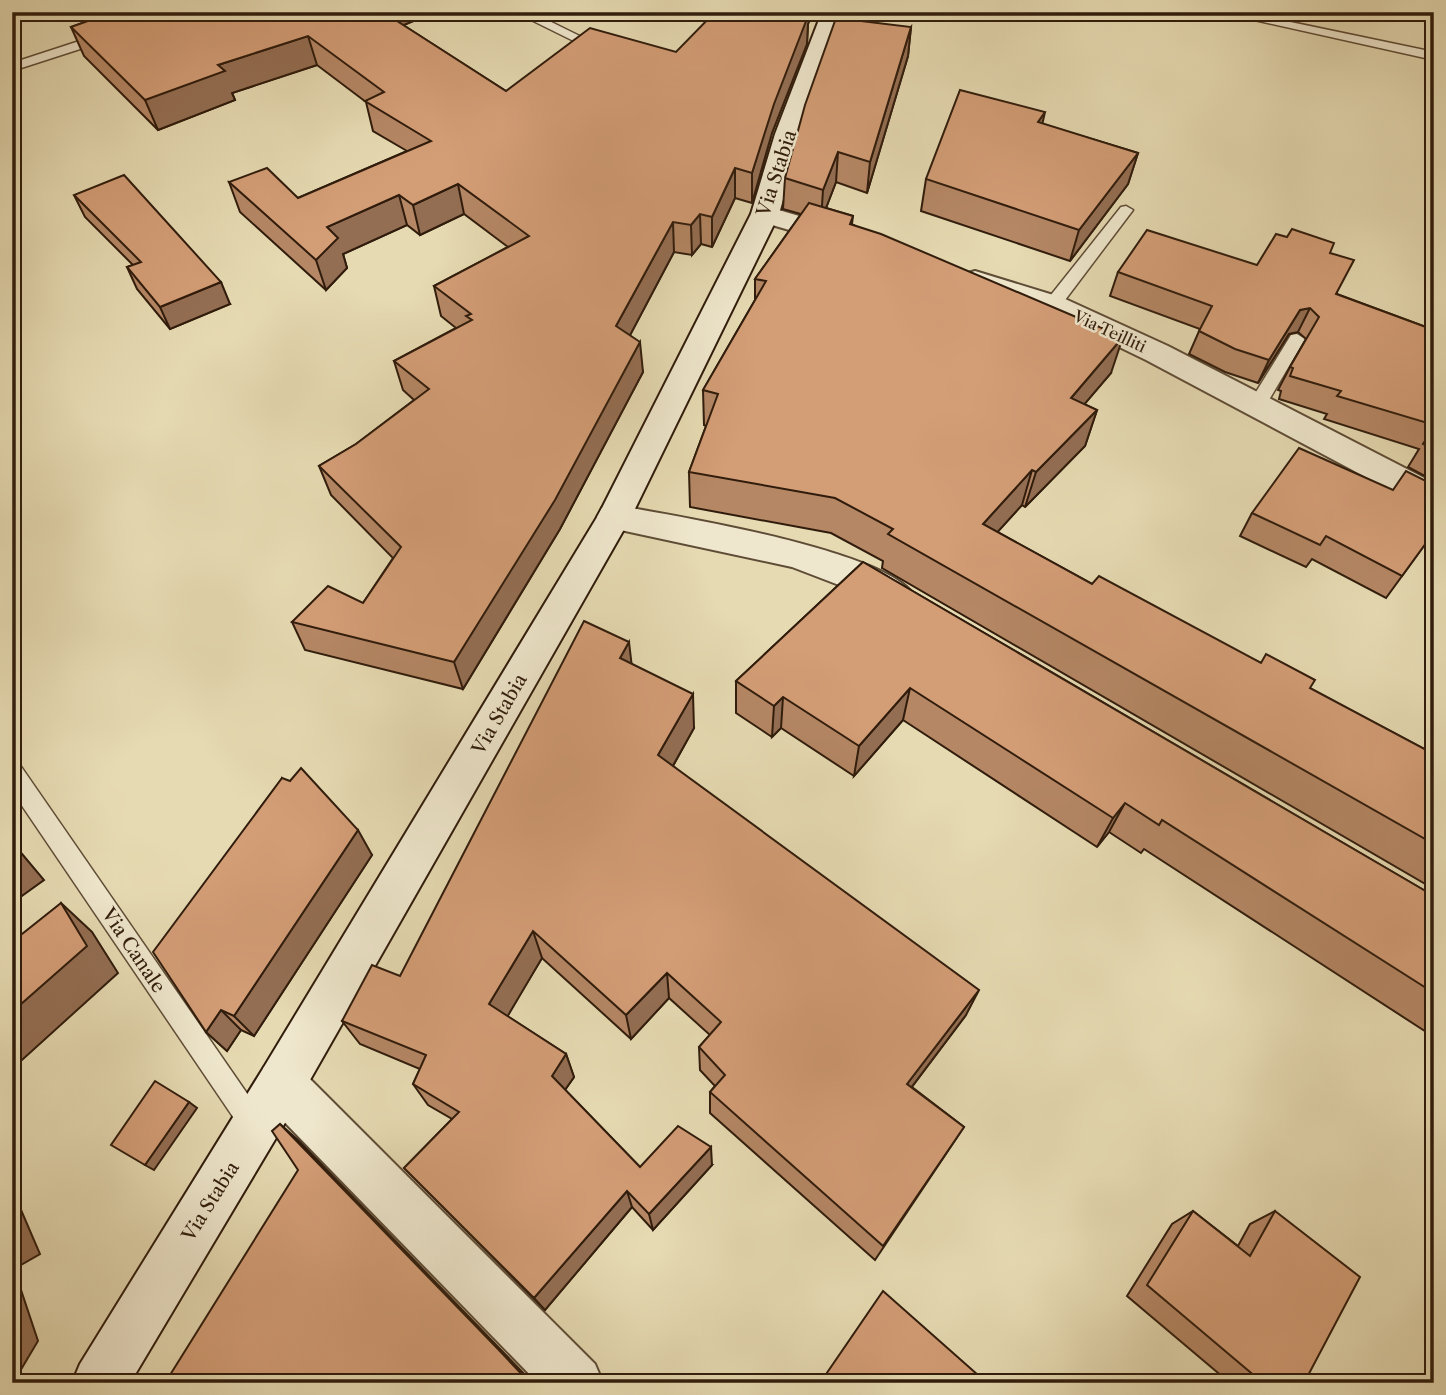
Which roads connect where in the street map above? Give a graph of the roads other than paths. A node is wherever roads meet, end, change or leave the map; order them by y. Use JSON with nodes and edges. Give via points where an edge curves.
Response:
{"nodes":[{"id":1,"x":521,"y":12,"type":"edge"},
{"id":2,"x":833,"y":12,"type":"edge"},
{"id":3,"x":1224,"y":12,"type":"edge"},
{"id":4,"x":116,"y":33,"type":"edge"},
{"id":5,"x":619,"y":56,"type":"edge"},
{"id":6,"x":1434,"y":56,"type":"edge"},
{"id":7,"x":12,"y":67,"type":"edge"},
{"id":8,"x":1126,"y":210,"type":"dead end"},
{"id":9,"x":765,"y":214,"type":"junction"},
{"id":10,"x":874,"y":248,"type":"edge"},
{"id":11,"x":951,"y":272,"type":"edge"},
{"id":12,"x":1053,"y":304,"type":"junction"},
{"id":13,"x":1297,"y":339,"type":"edge"},
{"id":14,"x":1257,"y":405,"type":"junction"},
{"id":15,"x":1434,"y":498,"type":"edge"},
{"id":16,"x":614,"y":517,"type":"junction"},
{"id":17,"x":924,"y":614,"type":"edge"},
{"id":18,"x":12,"y":772,"type":"edge"},
{"id":19,"x":281,"y":1084,"type":"junction"},
{"id":20,"x":256,"y":1127,"type":"junction"},
{"id":21,"x":99,"y":1383,"type":"edge"},
{"id":22,"x":576,"y":1383,"type":"edge"}],
"edges":[{"from":1,"to":5,"type":"lane"},
{"from":2,"to":9,"type":"main road","name":"Via Stabia","via":[[788,134]]},
{"from":3,"to":6,"type":"lane"},
{"from":4,"to":7,"type":"lane"},
{"from":8,"to":12,"type":"lane"},
{"from":9,"to":10,"type":"main road"},
{"from":9,"to":16,"type":"main road","name":"Via Stabia"},
{"from":11,"to":12,"type":"main road","name":"Via Teilliti"},
{"from":12,"to":14,"type":"main road","name":"Via Teilliti"},
{"from":13,"to":14,"type":"lane"},
{"from":14,"to":15,"type":"main road","name":"Via Teilliti"},
{"from":16,"to":17,"type":"main road","via":[[815,560],[865,579]]},
{"from":16,"to":19,"type":"main road","name":"Via Stabia"},
{"from":18,"to":20,"type":"lane","name":"Via Canale"},
{"from":19,"to":20,"type":"main road","name":"Via Stabia"},
{"from":19,"to":22,"type":"main road"},
{"from":20,"to":21,"type":"main road","name":"Via Stabia"}]}
